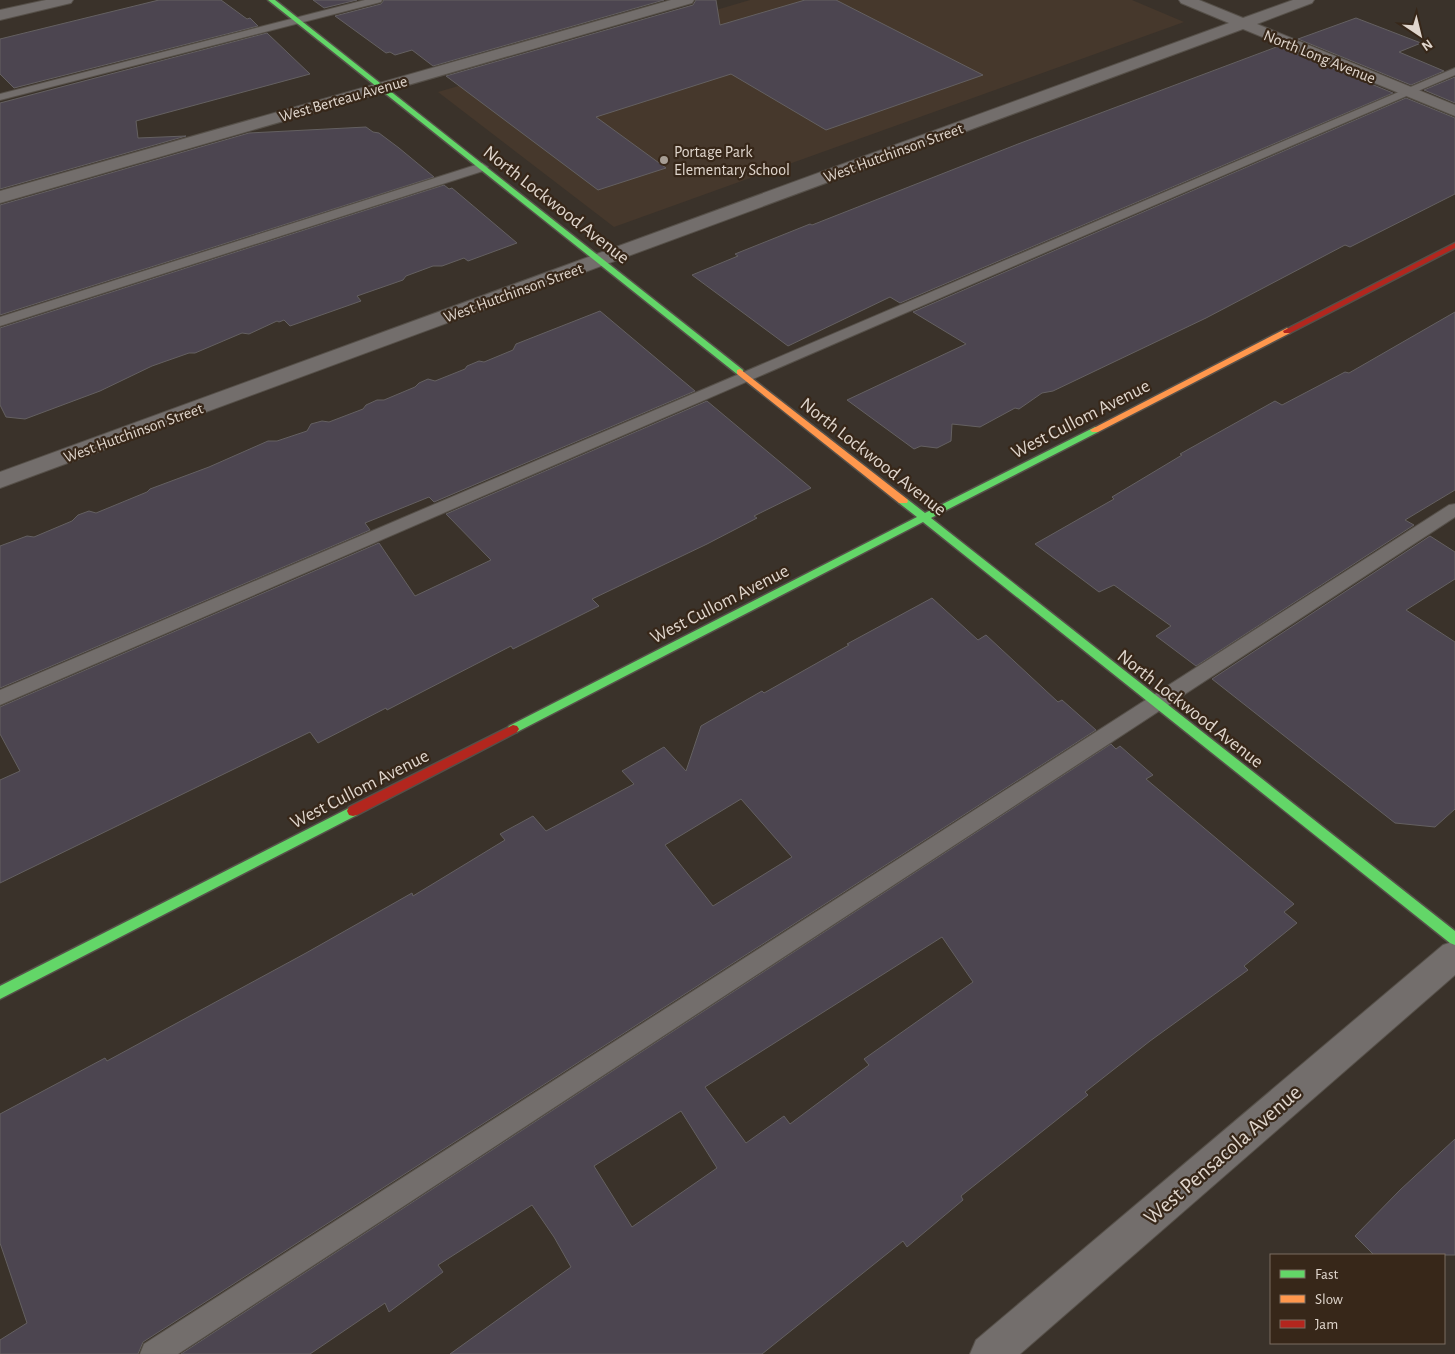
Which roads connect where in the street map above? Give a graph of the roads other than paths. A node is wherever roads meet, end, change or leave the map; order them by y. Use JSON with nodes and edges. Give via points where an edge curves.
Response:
{"nodes":[{"id":1,"x":66,"y":0,"type":"edge"},
{"id":2,"x":272,"y":0,"type":"edge"},
{"id":3,"x":377,"y":0,"type":"edge"},
{"id":4,"x":687,"y":0,"type":"edge"},
{"id":5,"x":1186,"y":0,"type":"edge"},
{"id":6,"x":1307,"y":0,"type":"edge"},
{"id":7,"x":0,"y":16,"type":"edge"},
{"id":8,"x":297,"y":20,"type":"junction"},
{"id":9,"x":1243,"y":24,"type":"junction"},
{"id":10,"x":1455,"y":71,"type":"edge"},
{"id":11,"x":382,"y":87,"type":"junction"},
{"id":12,"x":1407,"y":92,"type":"junction"},
{"id":13,"x":0,"y":97,"type":"edge"},
{"id":14,"x":1455,"y":111,"type":"edge"},
{"id":15,"x":482,"y":167,"type":"junction"},
{"id":16,"x":0,"y":197,"type":"edge"},
{"id":17,"x":1455,"y":245,"type":"edge"},
{"id":18,"x":599,"y":260,"type":"junction"},
{"id":19,"x":0,"y":322,"type":"edge"},
{"id":20,"x":746,"y":376,"type":"junction"},
{"id":21,"x":0,"y":480,"type":"edge"},
{"id":22,"x":1455,"y":510,"type":"edge"},
{"id":23,"x":924,"y":518,"type":"junction"},
{"id":24,"x":0,"y":698,"type":"edge"},
{"id":25,"x":1157,"y":703,"type":"junction"},
{"id":26,"x":1455,"y":939,"type":"edge"},
{"id":27,"x":1455,"y":955,"type":"edge"},
{"id":28,"x":0,"y":993,"type":"edge"},
{"id":29,"x":154,"y":1354,"type":"edge"},
{"id":30,"x":990,"y":1354,"type":"edge"}],
"edges":[{"from":1,"to":7,"type":"street"},
{"from":2,"to":8,"type":"street","name":"North Lockwood Avenue"},
{"from":3,"to":8,"type":"lane"},
{"from":4,"to":11,"type":"street","name":"West Berteau Avenue"},
{"from":5,"to":9,"type":"street","name":"North Long Avenue"},
{"from":6,"to":9,"type":"street","name":"West Hutchinson Street"},
{"from":8,"to":11,"type":"street","name":"North Lockwood Avenue"},
{"from":8,"to":13,"type":"lane"},
{"from":9,"to":12,"type":"street","name":"North Long Avenue"},
{"from":9,"to":18,"type":"street","name":"West Hutchinson Street"},
{"from":10,"to":12,"type":"lane"},
{"from":11,"to":15,"type":"street","name":"North Lockwood Avenue"},
{"from":11,"to":16,"type":"street","name":"West Berteau Avenue"},
{"from":12,"to":14,"type":"street","name":"North Long Avenue"},
{"from":12,"to":20,"type":"lane"},
{"from":15,"to":18,"type":"street","name":"North Lockwood Avenue"},
{"from":15,"to":19,"type":"lane"},
{"from":17,"to":23,"type":"street","name":"West Cullom Avenue"},
{"from":18,"to":20,"type":"street","name":"North Lockwood Avenue"},
{"from":18,"to":21,"type":"street","name":"West Hutchinson Street"},
{"from":20,"to":23,"type":"street","name":"North Lockwood Avenue"},
{"from":20,"to":24,"type":"lane"},
{"from":22,"to":25,"type":"lane"},
{"from":23,"to":25,"type":"street","name":"North Lockwood Avenue"},
{"from":23,"to":28,"type":"street","name":"West Cullom Avenue"},
{"from":25,"to":26,"type":"street","name":"North Lockwood Avenue"},
{"from":25,"to":29,"type":"lane"},
{"from":27,"to":30,"type":"street","name":"West Pensacola Avenue"}]}
